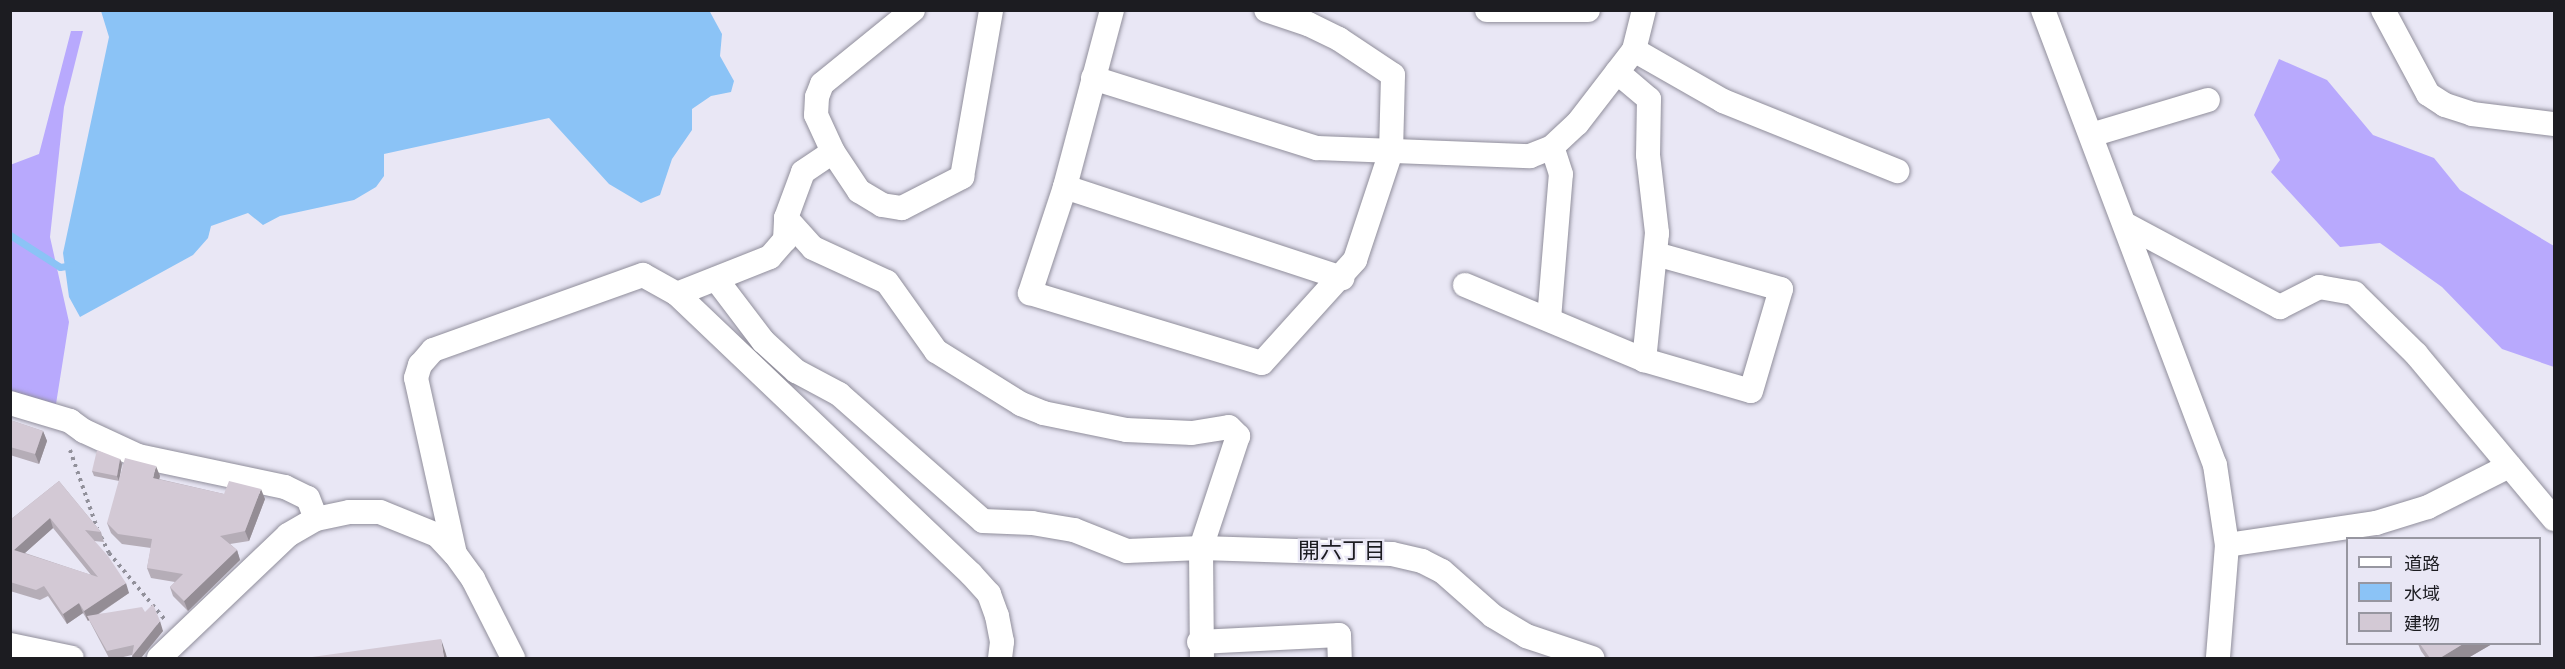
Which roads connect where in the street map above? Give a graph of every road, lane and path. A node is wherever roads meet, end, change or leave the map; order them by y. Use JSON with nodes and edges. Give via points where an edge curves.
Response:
{"nodes":[{"id":1,"x":913,"y":10,"type":"edge"},
{"id":2,"x":991,"y":10,"type":"edge"},
{"id":3,"x":1112,"y":10,"type":"edge"},
{"id":4,"x":1266,"y":10,"type":"edge"},
{"id":5,"x":1487,"y":10,"type":"edge"},
{"id":6,"x":1588,"y":10,"type":"edge"},
{"id":7,"x":1644,"y":10,"type":"edge"},
{"id":8,"x":2043,"y":10,"type":"edge"},
{"id":9,"x":2383,"y":10,"type":"edge"},
{"id":10,"x":1634,"y":50,"type":"junction"},
{"id":11,"x":1617,"y":72,"type":"junction"},
{"id":12,"x":1093,"y":78,"type":"junction"},
{"id":13,"x":2208,"y":100,"type":"dead end"},
{"id":14,"x":2554,"y":124,"type":"edge"},
{"id":15,"x":2091,"y":135,"type":"junction"},
{"id":16,"x":1552,"y":147,"type":"junction"},
{"id":17,"x":833,"y":152,"type":"junction"},
{"id":18,"x":1391,"y":152,"type":"junction"},
{"id":19,"x":1897,"y":171,"type":"dead end"},
{"id":20,"x":1065,"y":187,"type":"junction"},
{"id":21,"x":786,"y":218,"type":"junction"},
{"id":22,"x":2125,"y":224,"type":"junction"},
{"id":23,"x":1656,"y":254,"type":"junction"},
{"id":24,"x":1342,"y":278,"type":"junction"},
{"id":25,"x":716,"y":279,"type":"junction"},
{"id":26,"x":1465,"y":285,"type":"dead end"},
{"id":27,"x":677,"y":294,"type":"junction"},
{"id":28,"x":1548,"y":319,"type":"junction"},
{"id":29,"x":1644,"y":360,"type":"junction"},
{"id":30,"x":10,"y":403,"type":"edge"},
{"id":31,"x":70,"y":421,"type":"junction"},
{"id":32,"x":2509,"y":466,"type":"junction"},
{"id":33,"x":316,"y":519,"type":"junction"},
{"id":34,"x":2554,"y":519,"type":"edge"},
{"id":35,"x":2227,"y":545,"type":"junction"},
{"id":36,"x":1201,"y":548,"type":"junction"},
{"id":37,"x":455,"y":554,"type":"junction"},
{"id":38,"x":183,"y":635,"type":"junction"},
{"id":39,"x":10,"y":645,"type":"edge"},
{"id":40,"x":1201,"y":650,"type":"edge"},
{"id":41,"x":72,"y":658,"type":"edge"},
{"id":42,"x":159,"y":658,"type":"edge"},
{"id":43,"x":513,"y":658,"type":"edge"},
{"id":44,"x":1000,"y":658,"type":"edge"},
{"id":45,"x":1340,"y":658,"type":"edge"},
{"id":46,"x":1592,"y":658,"type":"edge"},
{"id":47,"x":2218,"y":658,"type":"edge"}],
"edges":[{"from":1,"to":17,"type":"street","via":[[822,84],[816,115]]},
{"from":2,"to":17,"type":"street","via":[[962,177],[902,208],[882,205],[859,191]]},
{"from":3,"to":12,"type":"street"},
{"from":4,"to":18,"type":"street","via":[[1339,39],[1393,75]]},
{"from":5,"to":6,"type":"street"},
{"from":7,"to":10,"type":"street"},
{"from":8,"to":15,"type":"street"},
{"from":9,"to":14,"type":"street","via":[[2428,94],[2472,114]]},
{"from":10,"to":11,"type":"street"},
{"from":10,"to":19,"type":"street","via":[[1723,101]]},
{"from":11,"to":16,"type":"street","via":[[1577,124]]},
{"from":11,"to":23,"type":"street","via":[[1649,99],[1648,155],[1656,209]]},
{"from":12,"to":18,"type":"street","via":[[1317,148]]},
{"from":12,"to":20,"type":"street"},
{"from":13,"to":15,"type":"street"},
{"from":15,"to":22,"type":"street"},
{"from":16,"to":18,"type":"street","via":[[1520,156]]},
{"from":16,"to":28,"type":"street","via":[[1561,174]]},
{"from":17,"to":21,"type":"street","via":[[803,172]]},
{"from":18,"to":24,"type":"street","via":[[1355,260]]},
{"from":20,"to":24,"type":"street"},
{"from":20,"to":24,"type":"street","via":[[1030,292],[1262,363]]},
{"from":21,"to":25,"type":"street","via":[[785,240],[770,257]]},
{"from":21,"to":36,"type":"street","via":[[813,248],[887,282],[936,351],[1021,404],[1043,413],[1126,430],[1192,433],[1229,427],[1238,436]]},
{"from":22,"to":32,"type":"street","via":[[2280,307],[2319,287],[2354,292],[2416,354]]},
{"from":22,"to":35,"type":"street","via":[[2215,465]]},
{"from":23,"to":29,"type":"street"},
{"from":23,"to":29,"type":"street","via":[[1780,289],[1751,391]]},
{"from":25,"to":27,"type":"street"},
{"from":25,"to":36,"type":"street","via":[[763,341],[796,370],[839,394],[983,520],[1074,530],[1126,551]]},
{"from":26,"to":28,"type":"street"},
{"from":27,"to":37,"type":"street","via":[[643,275],[434,350],[420,365],[416,378]]},
{"from":27,"to":44,"type":"street","via":[[989,594],[1002,642]]},
{"from":28,"to":29,"type":"street"},
{"from":30,"to":31,"type":"street"},
{"from":31,"to":33,"type":"street","via":[[138,456],[285,487],[308,498]]},
{"from":31,"to":38,"type":"path","via":[[69,448],[109,553]]},
{"from":32,"to":34,"type":"street"},
{"from":32,"to":35,"type":"street","via":[[2428,507],[2376,523]]},
{"from":33,"to":37,"type":"street","via":[[349,512],[380,512],[437,535]]},
{"from":33,"to":38,"type":"street","via":[[264,555]]},
{"from":35,"to":47,"type":"street"},
{"from":36,"to":40,"type":"street"},
{"from":36,"to":46,"type":"street","via":[[1392,554],[1422,561],[1442,571],[1493,616],[1526,636]]},
{"from":37,"to":43,"type":"street","via":[[473,579]]},
{"from":38,"to":42,"type":"street"},
{"from":39,"to":41,"type":"street"},
{"from":40,"to":45,"type":"street","via":[[1340,635]]}]}
